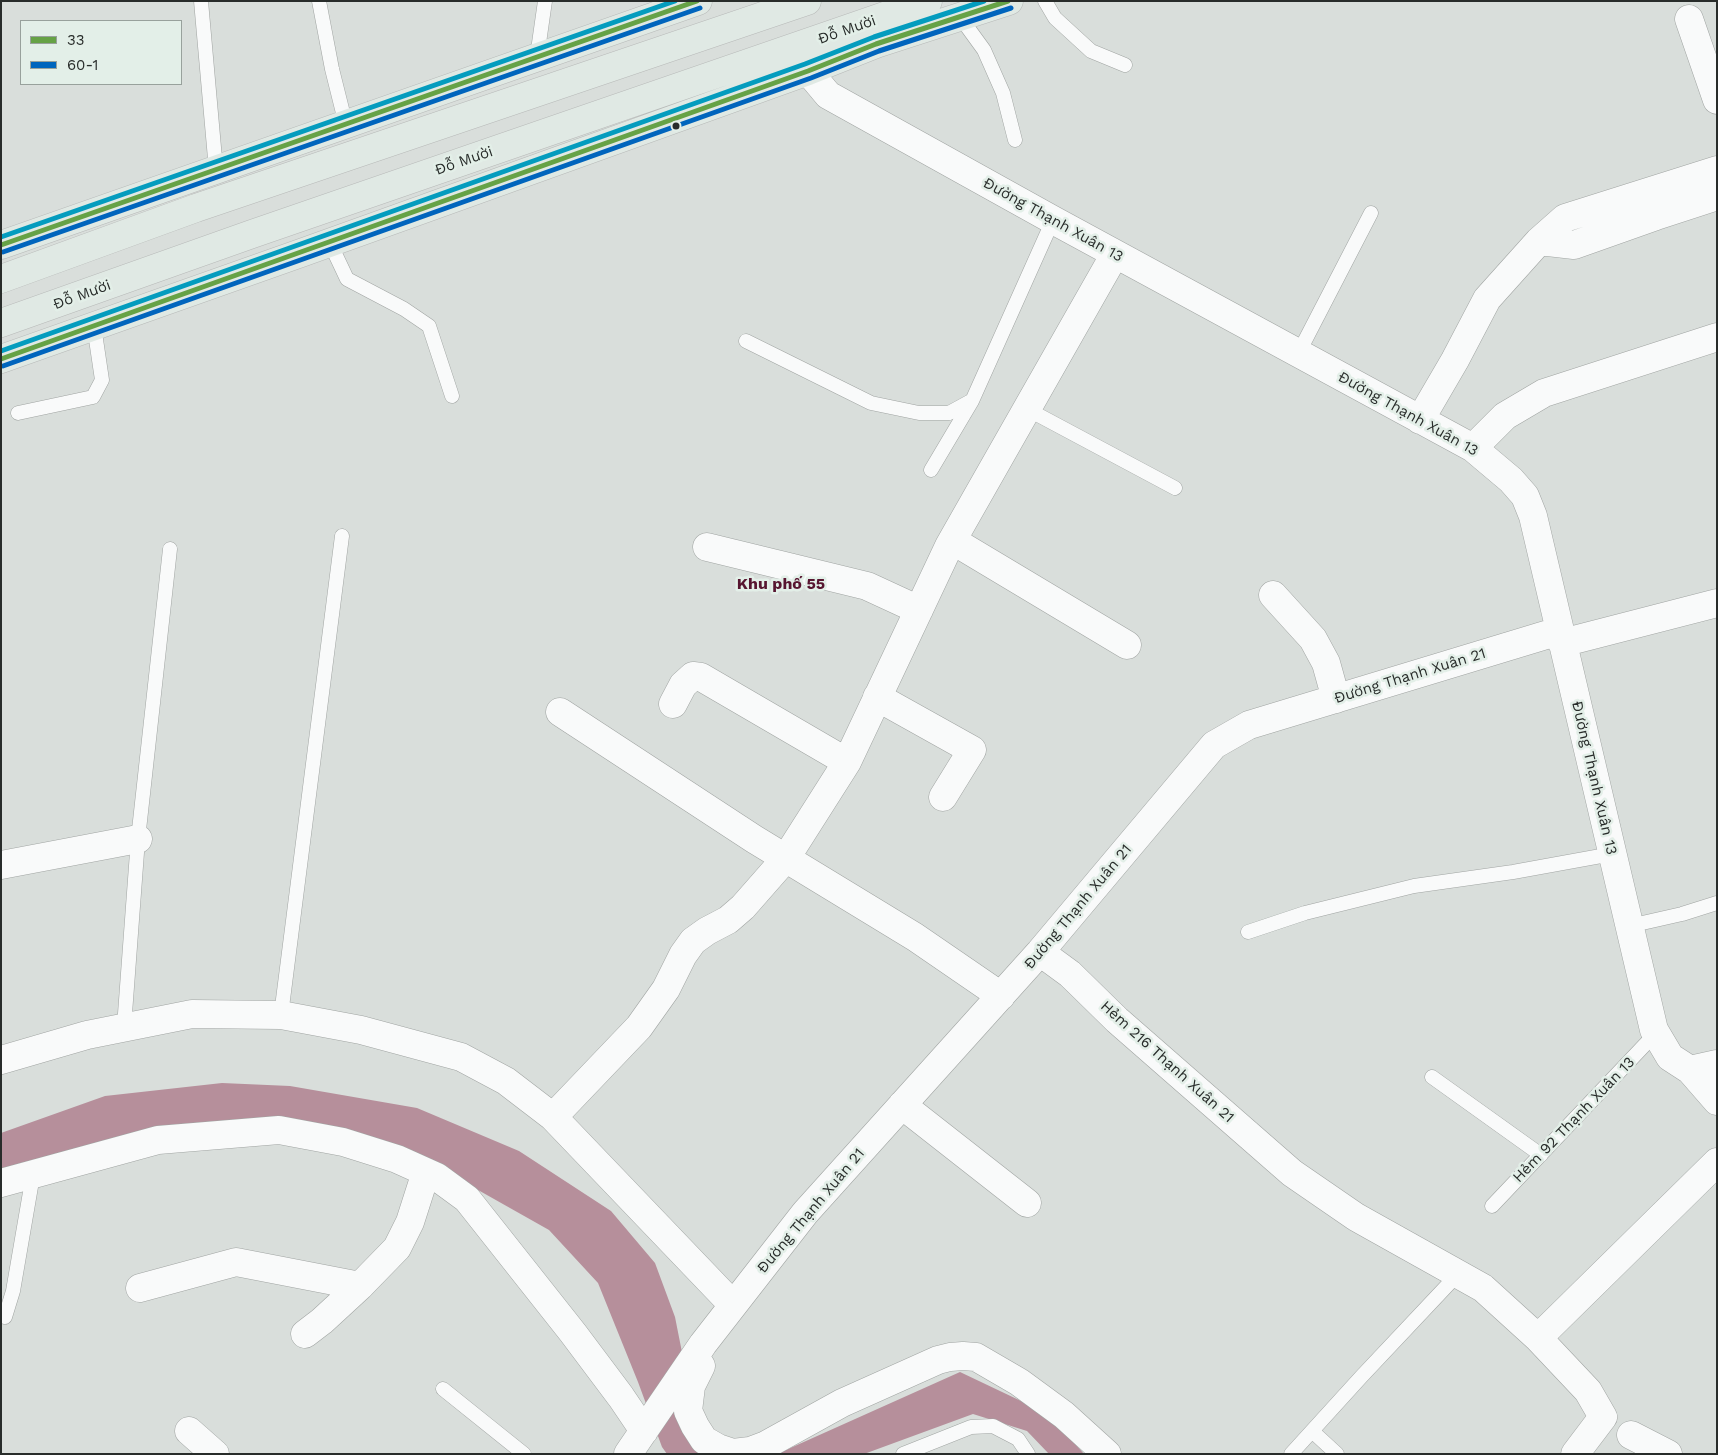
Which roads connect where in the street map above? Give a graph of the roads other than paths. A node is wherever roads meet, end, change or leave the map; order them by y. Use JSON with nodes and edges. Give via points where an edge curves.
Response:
{"nodes":[{"id":1,"x":201,"y":1,"type":"edge"},
{"id":2,"x":319,"y":1,"type":"edge"},
{"id":3,"x":545,"y":1,"type":"edge"},
{"id":4,"x":698,"y":1,"type":"edge"},
{"id":5,"x":807,"y":1,"type":"edge"},
{"id":6,"x":928,"y":1,"type":"edge"},
{"id":7,"x":1009,"y":1,"type":"edge"},
{"id":8,"x":1045,"y":1,"type":"edge"},
{"id":9,"x":960,"y":17,"type":"junction"},
{"id":10,"x":1690,"y":19,"type":"dead end"},
{"id":11,"x":538,"y":57,"type":"junction"},
{"id":12,"x":802,"y":59,"type":"junction"},
{"id":13,"x":1124,"y":65,"type":"dead end"},
{"id":14,"x":548,"y":88,"type":"junction"},
{"id":15,"x":1717,"y":100,"type":"edge"},
{"id":16,"x":346,"y":124,"type":"junction"},
{"id":17,"x":1015,"y":140,"type":"dead end"},
{"id":18,"x":354,"y":154,"type":"junction"},
{"id":19,"x":216,"y":170,"type":"junction"},
{"id":20,"x":1717,"y":170,"type":"edge"},
{"id":21,"x":1717,"y":196,"type":"edge"},
{"id":22,"x":1371,"y":213,"type":"dead end"},
{"id":23,"x":1053,"y":220,"type":"junction"},
{"id":24,"x":1538,"y":241,"type":"junction"},
{"id":25,"x":330,"y":243,"type":"junction"},
{"id":26,"x":1,"y":246,"type":"edge"},
{"id":27,"x":1115,"y":254,"type":"junction"},
{"id":28,"x":1,"y":279,"type":"edge"},
{"id":29,"x":1,"y":323,"type":"edge"},
{"id":30,"x":94,"y":326,"type":"junction"},
{"id":31,"x":1717,"y":337,"type":"edge"},
{"id":32,"x":746,"y":341,"type":"dead end"},
{"id":33,"x":1298,"y":354,"type":"junction"},
{"id":34,"x":1,"y":359,"type":"edge"},
{"id":35,"x":452,"y":396,"type":"dead end"},
{"id":36,"x":972,"y":401,"type":"junction"},
{"id":37,"x":1027,"y":409,"type":"junction"},
{"id":38,"x":18,"y":413,"type":"dead end"},
{"id":39,"x":1420,"y":420,"type":"junction"},
{"id":40,"x":1473,"y":448,"type":"junction"},
{"id":41,"x":931,"y":470,"type":"dead end"},
{"id":42,"x":1175,"y":488,"type":"dead end"},
{"id":43,"x":342,"y":536,"type":"dead end"},
{"id":44,"x":949,"y":546,"type":"junction"},
{"id":45,"x":707,"y":547,"type":"dead end"},
{"id":46,"x":170,"y":549,"type":"dead end"},
{"id":47,"x":1273,"y":595,"type":"dead end"},
{"id":48,"x":1717,"y":603,"type":"edge"},
{"id":49,"x":919,"y":610,"type":"junction"},
{"id":50,"x":1560,"y":637,"type":"junction"},
{"id":51,"x":1127,"y":644,"type":"dead end"},
{"id":52,"x":877,"y":697,"type":"junction"},
{"id":53,"x":1336,"y":698,"type":"junction"},
{"id":54,"x":673,"y":704,"type":"dead end"},
{"id":55,"x":560,"y":712,"type":"dead end"},
{"id":56,"x":847,"y":762,"type":"junction"},
{"id":57,"x":943,"y":797,"type":"dead end"},
{"id":58,"x":138,"y":839,"type":"junction"},
{"id":59,"x":1612,"y":854,"type":"junction"},
{"id":60,"x":786,"y":858,"type":"junction"},
{"id":61,"x":1,"y":865,"type":"edge"},
{"id":62,"x":1717,"y":903,"type":"edge"},
{"id":63,"x":1629,"y":926,"type":"junction"},
{"id":64,"x":1248,"y":932,"type":"dead end"},
{"id":65,"x":1040,"y":952,"type":"junction"},
{"id":66,"x":1001,"y":996,"type":"junction"},
{"id":67,"x":282,"y":1015,"type":"junction"},
{"id":68,"x":124,"y":1027,"type":"junction"},
{"id":69,"x":1656,"y":1034,"type":"junction"},
{"id":70,"x":1,"y":1060,"type":"edge"},
{"id":71,"x":1717,"y":1064,"type":"edge"},
{"id":72,"x":1690,"y":1070,"type":"junction"},
{"id":73,"x":1432,"y":1077,"type":"dead end"},
{"id":74,"x":1717,"y":1101,"type":"edge"},
{"id":75,"x":902,"y":1105,"type":"junction"},
{"id":76,"x":553,"y":1117,"type":"junction"},
{"id":77,"x":1540,"y":1155,"type":"junction"},
{"id":78,"x":1717,"y":1162,"type":"edge"},
{"id":79,"x":426,"y":1172,"type":"junction"},
{"id":80,"x":33,"y":1174,"type":"junction"},
{"id":81,"x":1,"y":1183,"type":"edge"},
{"id":82,"x":1027,"y":1203,"type":"dead end"},
{"id":83,"x":1492,"y":1206,"type":"dead end"},
{"id":84,"x":1458,"y":1274,"type":"junction"},
{"id":85,"x":360,"y":1286,"type":"junction"},
{"id":86,"x":140,"y":1288,"type":"dead end"},
{"id":87,"x":733,"y":1305,"type":"junction"},
{"id":88,"x":5,"y":1317,"type":"dead end"},
{"id":89,"x":305,"y":1334,"type":"dead end"},
{"id":90,"x":1538,"y":1338,"type":"junction"},
{"id":91,"x":707,"y":1339,"type":"junction"},
{"id":92,"x":443,"y":1389,"type":"dead end"},
{"id":93,"x":1312,"y":1431,"type":"junction"},
{"id":94,"x":189,"y":1432,"type":"dead end"},
{"id":95,"x":1631,"y":1435,"type":"dead end"},
{"id":96,"x":638,"y":1443,"type":"edge"},
{"id":97,"x":215,"y":1454,"type":"edge"},
{"id":98,"x":524,"y":1454,"type":"edge"},
{"id":99,"x":903,"y":1454,"type":"edge"},
{"id":100,"x":1028,"y":1454,"type":"edge"},
{"id":101,"x":1107,"y":1454,"type":"edge"},
{"id":102,"x":1291,"y":1454,"type":"edge"},
{"id":103,"x":1337,"y":1454,"type":"edge"},
{"id":104,"x":1575,"y":1454,"type":"edge"},
{"id":105,"x":1668,"y":1454,"type":"edge"}],
"edges":[{"from":1,"to":19,"type":"lane"},
{"from":2,"to":16,"type":"lane"},
{"from":3,"to":11,"type":"lane"},
{"from":4,"to":11,"type":"highway"},
{"from":5,"to":14,"type":"highway"},
{"from":6,"to":12,"type":"highway","name":"Đỗ Mười"},
{"from":7,"to":9,"type":"highway","name":"Đỗ Mười"},
{"from":8,"to":13,"type":"lane","via":[[1055,18],[1092,51]]},
{"from":9,"to":12,"type":"highway","name":"Đỗ Mười","via":[[876,44]]},
{"from":9,"to":17,"type":"lane","via":[[984,50],[1004,93]]},
{"from":10,"to":15,"type":"street"},
{"from":11,"to":14,"type":"highway"},
{"from":11,"to":16,"type":"highway"},
{"from":12,"to":23,"type":"street","name":"Đường Thạnh Xuân 13","via":[[828,95]]},
{"from":12,"to":25,"type":"highway","name":"Đỗ Mười"},
{"from":12,"to":29,"type":"highway","name":"Đỗ Mười","via":[[252,234]]},
{"from":14,"to":18,"type":"highway"},
{"from":16,"to":18,"type":"highway"},
{"from":16,"to":19,"type":"highway"},
{"from":18,"to":28,"type":"highway"},
{"from":19,"to":26,"type":"highway"},
{"from":20,"to":24,"type":"street","via":[[1565,218]]},
{"from":21,"to":24,"type":"street","via":[[1574,245]]},
{"from":22,"to":33,"type":"lane"},
{"from":23,"to":27,"type":"street","name":"Đường Thạnh Xuân 13"},
{"from":23,"to":36,"type":"lane"},
{"from":24,"to":39,"type":"street","via":[[1486,298]]},
{"from":25,"to":30,"type":"highway","name":"Đỗ Mười"},
{"from":25,"to":35,"type":"lane","via":[[347,279],[429,326]]},
{"from":27,"to":33,"type":"street","name":"Đường Thạnh Xuân 13"},
{"from":27,"to":37,"type":"street"},
{"from":30,"to":34,"type":"highway","name":"Đỗ Mười"},
{"from":30,"to":38,"type":"lane","via":[[102,380],[93,397]]},
{"from":31,"to":40,"type":"street","via":[[1544,393],[1505,416]]},
{"from":32,"to":36,"type":"lane","via":[[871,403],[919,412],[949,413]]},
{"from":33,"to":39,"type":"street","name":"Đường Thạnh Xuân 13"},
{"from":36,"to":41,"type":"lane"},
{"from":37,"to":42,"type":"lane"},
{"from":37,"to":44,"type":"street"},
{"from":39,"to":40,"type":"street","name":"Đường Thạnh Xuân 13"},
{"from":40,"to":50,"type":"street","name":"Đường Thạnh Xuân 13","via":[[1525,496],[1533,516]]},
{"from":43,"to":67,"type":"lane"},
{"from":44,"to":49,"type":"street"},
{"from":44,"to":51,"type":"street","via":[[960,545]]},
{"from":45,"to":49,"type":"street","via":[[867,586]]},
{"from":46,"to":58,"type":"lane"},
{"from":47,"to":53,"type":"street","via":[[1314,640],[1326,664]]},
{"from":48,"to":50,"type":"street","name":"Đường Thạnh Xuân 21"},
{"from":49,"to":52,"type":"street"},
{"from":50,"to":53,"type":"street","name":"Đường Thạnh Xuân 21"},
{"from":50,"to":59,"type":"street","name":"Đường Thạnh Xuân 13"},
{"from":52,"to":56,"type":"street"},
{"from":52,"to":57,"type":"street","via":[[972,750]]},
{"from":53,"to":65,"type":"street","name":"Đường Thạnh Xuân 21","via":[[1249,725],[1214,746]]},
{"from":54,"to":56,"type":"street","via":[[683,685],[693,676],[701,676]]},
{"from":55,"to":60,"type":"street"},
{"from":56,"to":60,"type":"street"},
{"from":58,"to":61,"type":"street"},
{"from":58,"to":68,"type":"lane"},
{"from":59,"to":63,"type":"street","name":"Đường Thạnh Xuân 13"},
{"from":59,"to":64,"type":"lane","via":[[1414,886],[1305,913]]},
{"from":60,"to":66,"type":"street","via":[[915,937]]},
{"from":60,"to":76,"type":"street","via":[[743,907],[694,941],[683,955],[666,990],[639,1027]]},
{"from":62,"to":63,"type":"lane"},
{"from":63,"to":69,"type":"street","name":"Đường Thạnh Xuân 13"},
{"from":65,"to":66,"type":"street","name":"Đường Thạnh Xuân 21"},
{"from":65,"to":84,"type":"street","name":"Hẻm 216 Thạnh Xuân 21","via":[[1070,974],[1117,1020],[1292,1174],[1356,1216]]},
{"from":66,"to":75,"type":"street","name":"Đường Thạnh Xuân 21"},
{"from":67,"to":68,"type":"street","via":[[192,1014]]},
{"from":67,"to":76,"type":"street","via":[[362,1030],[462,1057],[506,1081]]},
{"from":68,"to":70,"type":"street","via":[[87,1034]]},
{"from":69,"to":72,"type":"street","name":"Đường Thạnh Xuân 13","via":[[1670,1058]]},
{"from":69,"to":77,"type":"lane","name":"Hẻm 92 Thạnh Xuân 13"},
{"from":71,"to":72,"type":"street"},
{"from":72,"to":74,"type":"street","name":"Đường Thạnh Xuân 13"},
{"from":73,"to":77,"type":"lane"},
{"from":75,"to":82,"type":"street"},
{"from":75,"to":87,"type":"street","name":"Đường Thạnh Xuân 21","via":[[805,1213]]},
{"from":76,"to":87,"type":"street"},
{"from":77,"to":83,"type":"lane","name":"Hẻm 92 Thạnh Xuân 13"},
{"from":78,"to":90,"type":"street"},
{"from":79,"to":80,"type":"street","via":[[344,1142],[279,1130],[158,1140]]},
{"from":79,"to":85,"type":"street","via":[[405,1235],[391,1255]]},
{"from":79,"to":96,"type":"street","via":[[467,1199],[573,1333],[621,1397]]},
{"from":80,"to":81,"type":"street"},
{"from":80,"to":88,"type":"lane","via":[[13,1291]]},
{"from":84,"to":90,"type":"street","name":"Hẻm 216 Thạnh Xuân 21","via":[[1483,1288]]},
{"from":84,"to":93,"type":"lane"},
{"from":85,"to":86,"type":"street","via":[[236,1262]]},
{"from":85,"to":89,"type":"street"},
{"from":87,"to":91,"type":"street","name":"Đường Thạnh Xuân 21"},
{"from":90,"to":104,"type":"street","name":"Hẻm 216 Thạnh Xuân 21","via":[[1588,1391],[1603,1417]]},
{"from":91,"to":96,"type":"street","name":"Đường Thạnh Xuân 21"},
{"from":91,"to":101,"type":"street","via":[[709,1350],[691,1386],[688,1411],[704,1440],[733,1453],[766,1445],[842,1403],[938,1360],[963,1356],[976,1357],[1019,1382],[1064,1415]]},
{"from":92,"to":98,"type":"lane"},
{"from":93,"to":102,"type":"lane"},
{"from":93,"to":103,"type":"lane"},
{"from":94,"to":97,"type":"street"},
{"from":95,"to":105,"type":"street"},
{"from":99,"to":100,"type":"lane","via":[[971,1427],[993,1426],[1018,1439]]}]}
